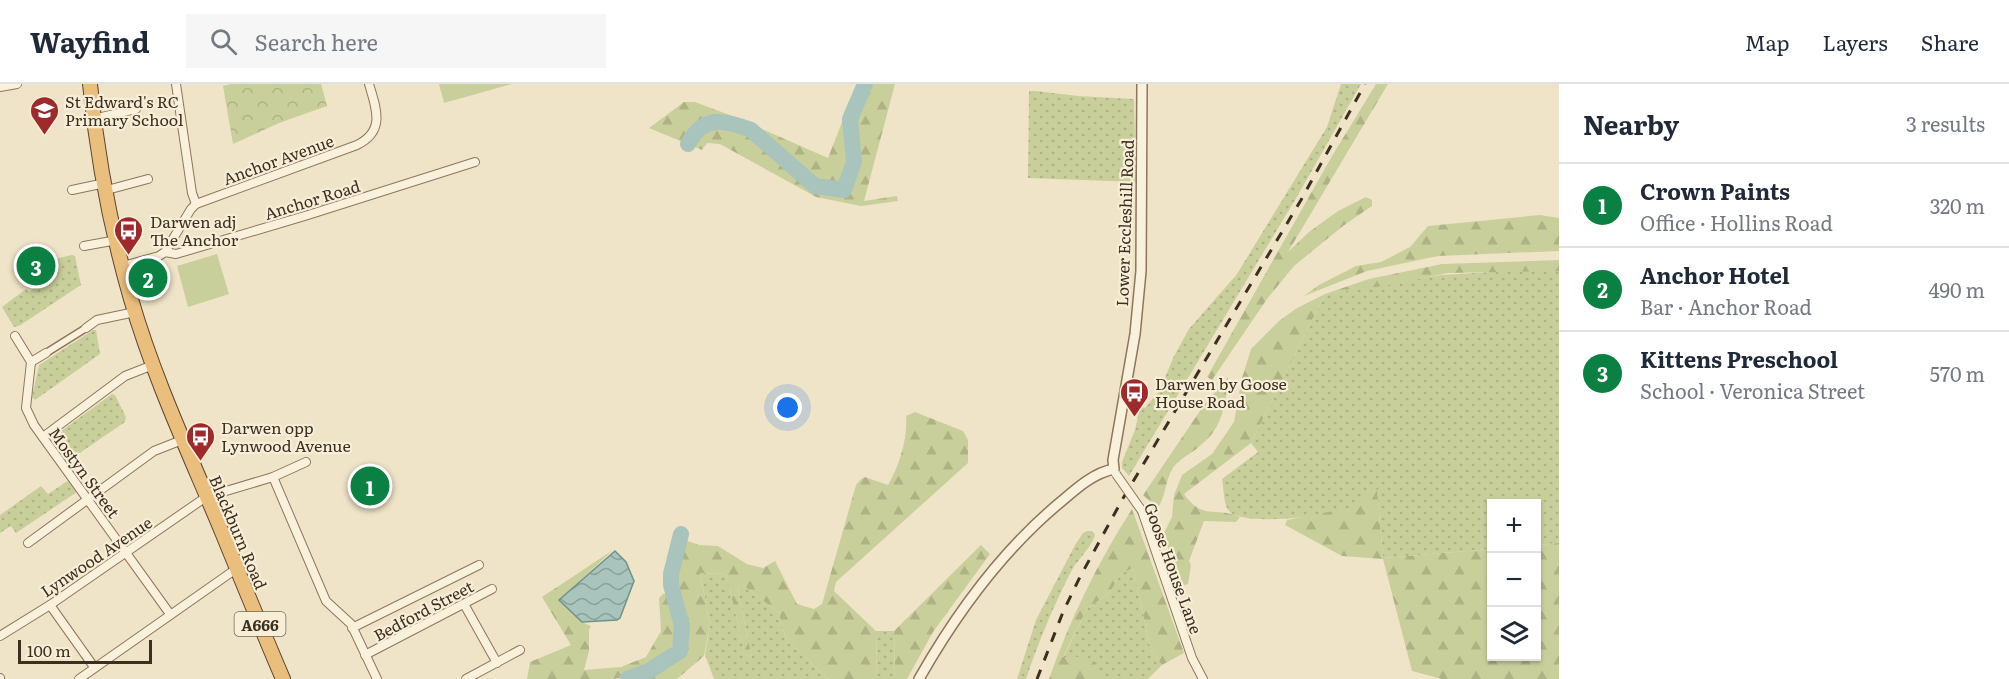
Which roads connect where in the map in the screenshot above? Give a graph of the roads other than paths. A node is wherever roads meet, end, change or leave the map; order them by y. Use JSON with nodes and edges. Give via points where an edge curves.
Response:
{"nodes":[{"id":1,"x":16,"y":84,"type":"edge"},
{"id":2,"x":90,"y":84,"type":"edge"},
{"id":3,"x":176,"y":84,"type":"edge"},
{"id":4,"x":369,"y":84,"type":"edge"},
{"id":5,"x":1142,"y":84,"type":"edge"},
{"id":6,"x":0,"y":87,"type":"edge"},
{"id":7,"x":136,"y":109,"type":"dead end"},
{"id":8,"x":93,"y":119,"type":"junction"},
{"id":9,"x":475,"y":162,"type":"dead end"},
{"id":10,"x":148,"y":179,"type":"dead end"},
{"id":11,"x":106,"y":187,"type":"junction"},
{"id":12,"x":72,"y":190,"type":"dead end"},
{"id":13,"x":196,"y":204,"type":"junction"},
{"id":14,"x":117,"y":240,"type":"junction"},
{"id":15,"x":84,"y":246,"type":"dead end"},
{"id":16,"x":165,"y":252,"type":"junction"},
{"id":17,"x":123,"y":266,"type":"junction"},
{"id":18,"x":135,"y":312,"type":"junction"},
{"id":19,"x":86,"y":328,"type":"joint"},
{"id":20,"x":15,"y":336,"type":"dead end"},
{"id":21,"x":46,"y":353,"type":"joint"},
{"id":22,"x":31,"y":362,"type":"junction"},
{"id":23,"x":153,"y":365,"type":"junction"},
{"id":24,"x":43,"y":437,"type":"junction"},
{"id":25,"x":182,"y":440,"type":"junction"},
{"id":26,"x":306,"y":462,"type":"dead end"},
{"id":27,"x":1115,"y":471,"type":"junction"},
{"id":28,"x":273,"y":477,"type":"junction"},
{"id":29,"x":206,"y":497,"type":"junction"},
{"id":30,"x":88,"y":500,"type":"junction"},
{"id":31,"x":28,"y":543,"type":"dead end"},
{"id":32,"x":127,"y":552,"type":"junction"},
{"id":33,"x":479,"y":565,"type":"dead end"},
{"id":34,"x":236,"y":569,"type":"junction"},
{"id":35,"x":492,"y":589,"type":"dead end"},
{"id":36,"x":464,"y":604,"type":"junction"},
{"id":37,"x":50,"y":605,"type":"junction"},
{"id":38,"x":170,"y":614,"type":"junction"},
{"id":39,"x":352,"y":628,"type":"junction"},
{"id":40,"x":0,"y":636,"type":"edge"},
{"id":41,"x":519,"y":650,"type":"dead end"},
{"id":42,"x":365,"y":655,"type":"junction"},
{"id":43,"x":496,"y":663,"type":"junction"},
{"id":44,"x":94,"y":667,"type":"junction"},
{"id":45,"x":79,"y":679,"type":"edge"},
{"id":46,"x":283,"y":679,"type":"edge"},
{"id":47,"x":377,"y":679,"type":"edge"},
{"id":48,"x":466,"y":679,"type":"edge"},
{"id":49,"x":919,"y":679,"type":"edge"},
{"id":50,"x":1203,"y":679,"type":"edge"}],
"edges":[{"from":1,"to":6,"type":"street"},
{"from":2,"to":8,"type":"highway","name":"Blackburn Road","number":"A666"},
{"from":3,"to":13,"type":"street"},
{"from":4,"to":13,"type":"street","name":"Anchor Avenue","via":[[377,121],[362,142]]},
{"from":5,"to":27,"type":"street","name":"Lower Eccleshill Road","via":[[1142,271],[1113,460]]},
{"from":7,"to":8,"type":"street"},
{"from":8,"to":11,"type":"highway","name":"Blackburn Road","number":"A666"},
{"from":9,"to":16,"type":"street","name":"Anchor Road","via":[[176,254]]},
{"from":10,"to":11,"type":"street"},
{"from":11,"to":12,"type":"street"},
{"from":11,"to":14,"type":"highway","name":"Blackburn Road","number":"A666"},
{"from":13,"to":16,"type":"street"},
{"from":14,"to":15,"type":"street"},
{"from":14,"to":17,"type":"highway","name":"Blackburn Road","number":"A666"},
{"from":16,"to":17,"type":"street","name":"Anchor Road"},
{"from":17,"to":18,"type":"highway","name":"Blackburn Road","number":"A666"},
{"from":18,"to":19,"type":"street","via":[[97,320]]},
{"from":18,"to":23,"type":"highway","name":"Blackburn Road","number":"A666"},
{"from":19,"to":21,"type":"street"},
{"from":20,"to":22,"type":"street"},
{"from":21,"to":22,"type":"street"},
{"from":22,"to":24,"type":"street","name":"Mostyn Street","via":[[26,408]]},
{"from":23,"to":24,"type":"street","via":[[125,376]]},
{"from":23,"to":25,"type":"highway","name":"Blackburn Road","number":"A666"},
{"from":24,"to":30,"type":"street","name":"Mostyn Street"},
{"from":25,"to":29,"type":"highway","name":"Blackburn Road","number":"A666"},
{"from":25,"to":30,"type":"street","via":[[154,451]]},
{"from":26,"to":28,"type":"street","name":"Lynwood Avenue"},
{"from":27,"to":49,"type":"street","via":[[1101,473],[1076,488],[1028,529],[985,579]]},
{"from":27,"to":50,"type":"street","name":"Goose House Lane","bridge":true,"via":[[1142,511],[1192,658]]},
{"from":28,"to":29,"type":"street","name":"Lynwood Avenue"},
{"from":28,"to":39,"type":"street","via":[[326,601]]},
{"from":29,"to":32,"type":"street","name":"Lynwood Avenue"},
{"from":29,"to":34,"type":"highway","name":"Blackburn Road","number":"A666"},
{"from":30,"to":31,"type":"street"},
{"from":30,"to":32,"type":"street","name":"Mostyn Street"},
{"from":32,"to":37,"type":"street","name":"Lynwood Avenue"},
{"from":32,"to":38,"type":"street","name":"Mostyn Street"},
{"from":33,"to":39,"type":"street"},
{"from":34,"to":38,"type":"street"},
{"from":34,"to":46,"type":"highway","name":"Blackburn Road","number":"A666"},
{"from":35,"to":36,"type":"street","name":"Bedford Street"},
{"from":36,"to":42,"type":"street","name":"Bedford Street"},
{"from":36,"to":43,"type":"street"},
{"from":37,"to":40,"type":"street","name":"Lynwood Avenue"},
{"from":37,"to":44,"type":"street"},
{"from":38,"to":44,"type":"street"},
{"from":39,"to":42,"type":"street"},
{"from":41,"to":43,"type":"street"},
{"from":42,"to":47,"type":"street"},
{"from":43,"to":48,"type":"street"},
{"from":44,"to":45,"type":"street"}]}
